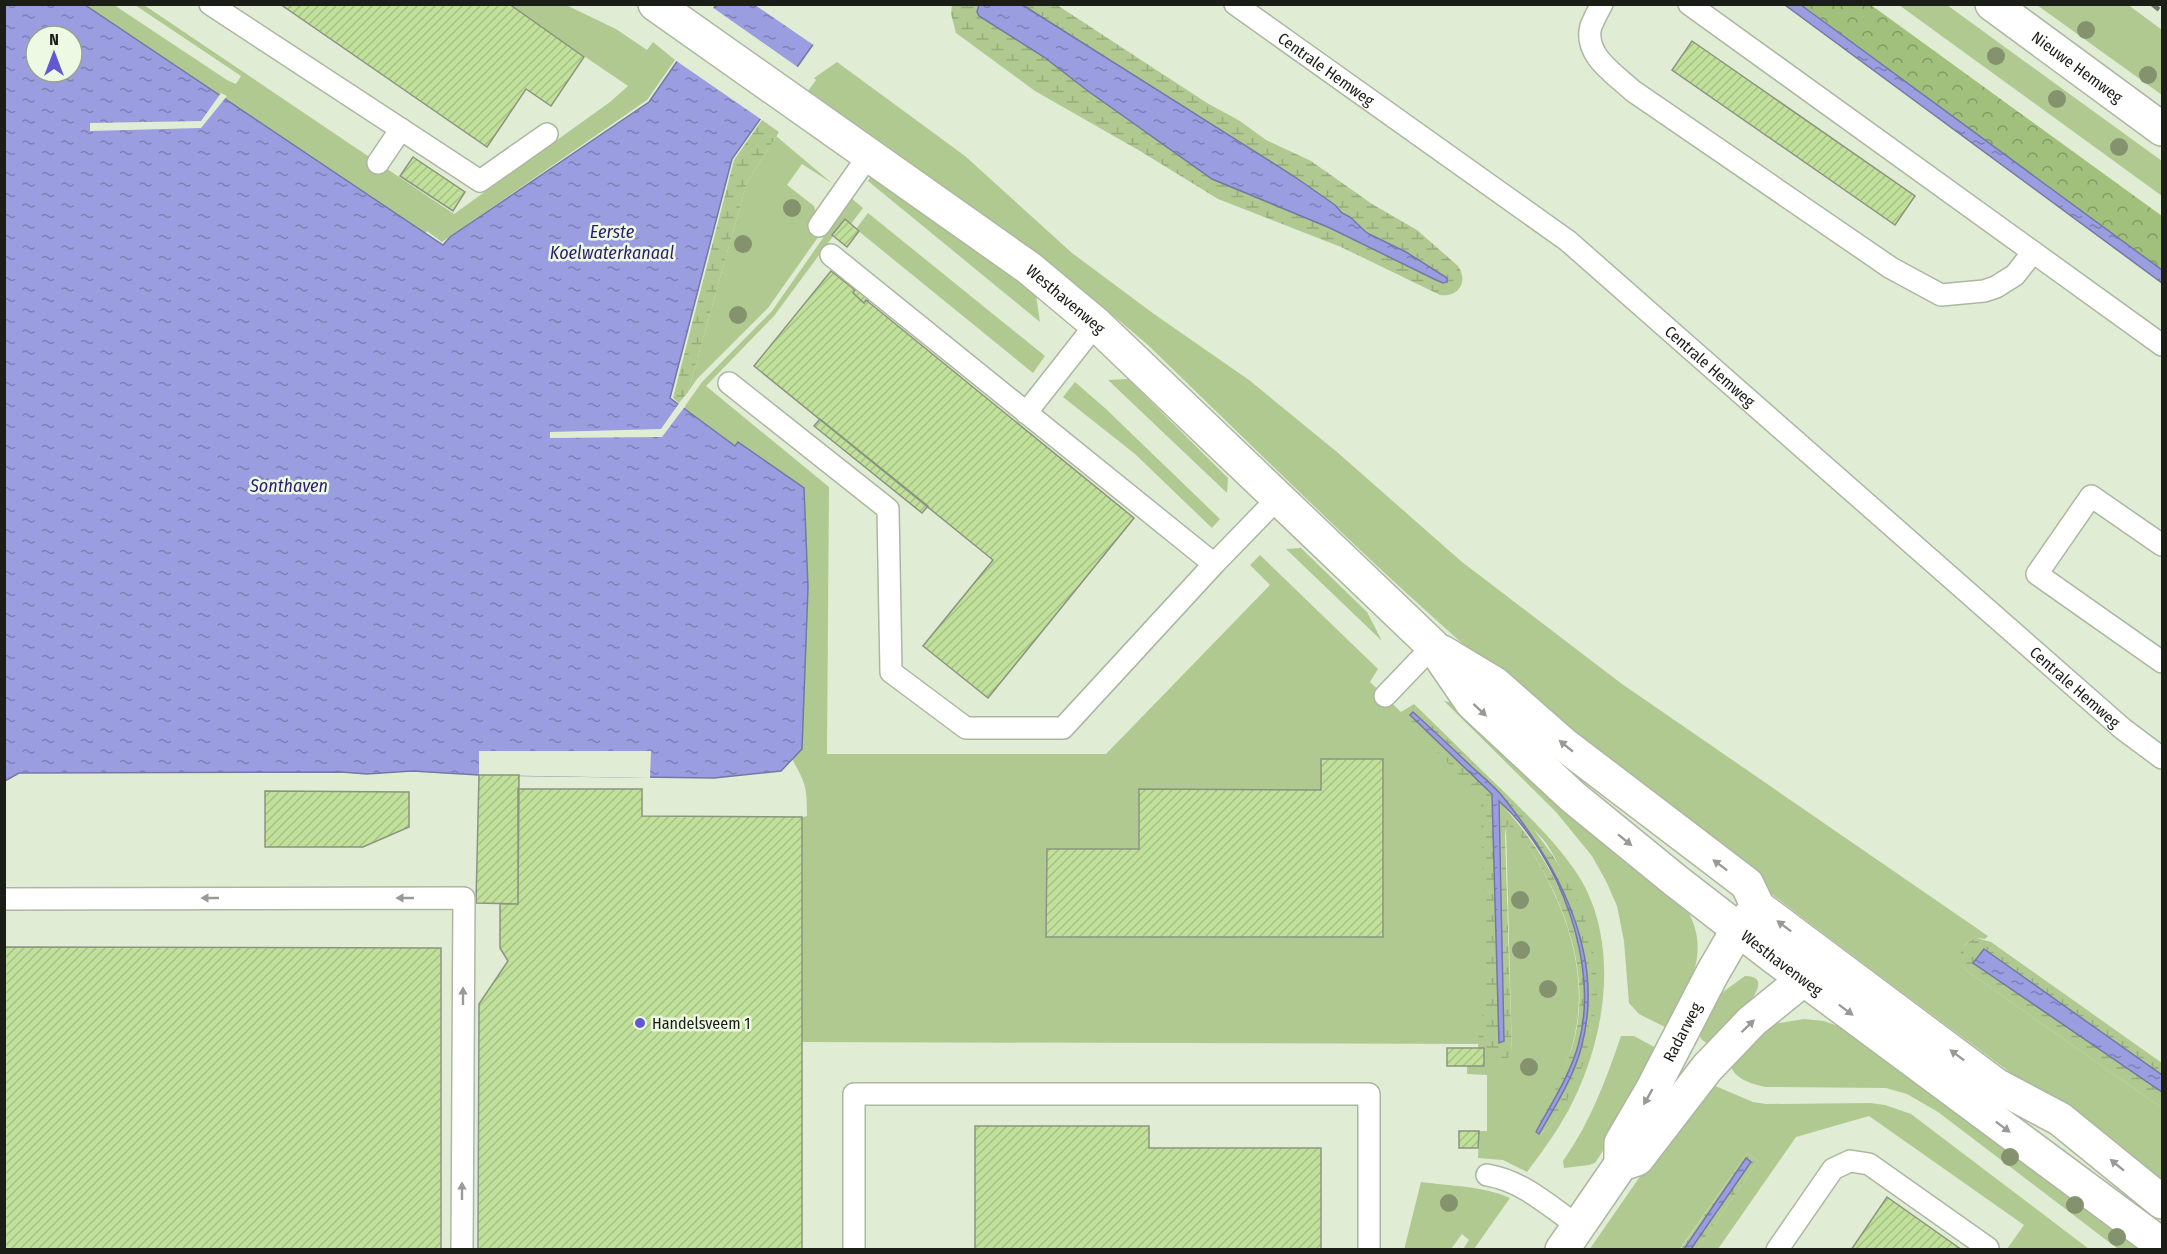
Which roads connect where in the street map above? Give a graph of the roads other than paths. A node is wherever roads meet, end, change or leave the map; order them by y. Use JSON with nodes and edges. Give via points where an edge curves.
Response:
{"nodes":[{"id":1,"x":210,"y":4,"type":"edge"},
{"id":2,"x":655,"y":4,"type":"edge"},
{"id":3,"x":1235,"y":4,"type":"edge"},
{"id":4,"x":1602,"y":4,"type":"edge"},
{"id":5,"x":1689,"y":4,"type":"edge"},
{"id":6,"x":1992,"y":4,"type":"edge"},
{"id":7,"x":401,"y":129,"type":"junction"},
{"id":8,"x":2163,"y":129,"type":"edge"},
{"id":9,"x":547,"y":134,"type":"dead end"},
{"id":10,"x":869,"y":155,"type":"junction"},
{"id":11,"x":378,"y":163,"type":"dead end"},
{"id":12,"x":819,"y":226,"type":"dead end"},
{"id":13,"x":2033,"y":252,"type":"junction"},
{"id":14,"x":831,"y":255,"type":"dead end"},
{"id":15,"x":1096,"y":324,"type":"junction"},
{"id":16,"x":2163,"y":345,"type":"edge"},
{"id":17,"x":729,"y":383,"type":"dead end"},
{"id":18,"x":1026,"y":412,"type":"junction"},
{"id":19,"x":1278,"y":498,"type":"junction"},
{"id":20,"x":2161,"y":541,"type":"edge"},
{"id":21,"x":1214,"y":564,"type":"junction"},
{"id":22,"x":1433,"y":646,"type":"junction"},
{"id":23,"x":2163,"y":662,"type":"edge"},
{"id":24,"x":1385,"y":696,"type":"dead end"},
{"id":25,"x":2163,"y":758,"type":"edge"},
{"id":26,"x":4,"y":898,"type":"edge"},
{"id":27,"x":1748,"y":918,"type":"junction"},
{"id":28,"x":1813,"y":966,"type":"junction"},
{"id":29,"x":1621,"y":1164,"type":"junction"},
{"id":30,"x":1487,"y":1175,"type":"dead end"},
{"id":31,"x":2163,"y":1202,"type":"edge"},
{"id":32,"x":1570,"y":1238,"type":"edge"},
{"id":33,"x":2163,"y":1245,"type":"edge"},
{"id":34,"x":1988,"y":1248,"type":"edge"},
{"id":35,"x":462,"y":1250,"type":"edge"},
{"id":36,"x":854,"y":1250,"type":"edge"},
{"id":37,"x":1369,"y":1250,"type":"edge"},
{"id":38,"x":1777,"y":1250,"type":"edge"}],
"edges":[{"from":1,"to":7,"type":"lane"},
{"from":2,"to":10,"type":"street","name":"Westhavenweg"},
{"from":3,"to":25,"type":"lane","name":"Centrale Hemweg","via":[[1568,241],[2123,729]]},
{"from":4,"to":13,"type":"lane","via":[[1592,25],[1592,47],[1597,58],[1633,91],[1891,268],[1941,295],[1971,293],[2006,282]]},
{"from":5,"to":13,"type":"lane"},
{"from":6,"to":8,"type":"street","name":"Nieuwe Hemweg"},
{"from":7,"to":9,"type":"lane","via":[[480,181]]},
{"from":7,"to":11,"type":"lane"},
{"from":10,"to":12,"type":"lane"},
{"from":10,"to":15,"type":"street","name":"Westhavenweg","via":[[1029,268]]},
{"from":13,"to":16,"type":"lane"},
{"from":14,"to":18,"type":"lane"},
{"from":15,"to":18,"type":"lane"},
{"from":15,"to":19,"type":"street","name":"Westhavenweg"},
{"from":17,"to":21,"type":"lane","via":[[888,509],[891,672],[966,728],[1064,728]]},
{"from":18,"to":21,"type":"lane"},
{"from":19,"to":21,"type":"lane"},
{"from":19,"to":22,"type":"street","name":"Westhavenweg"},
{"from":20,"to":23,"type":"lane","via":[[2091,496],[2037,574]]},
{"from":22,"to":24,"type":"lane"},
{"from":22,"to":27,"type":"street","name":"Westhavenweg","via":[[1495,684],[1562,742],[1747,884]]},
{"from":35,"to":26,"type":"lane","one_way":true,"via":[[464,898]]},
{"from":27,"to":28,"type":"street","name":"Westhavenweg"},
{"from":27,"to":29,"type":"street","name":"Radarweg","one_way":true,"via":[[1621,1143]]},
{"from":29,"to":28,"type":"street","name":"Radarweg","one_way":true,"via":[[1637,1159],[1707,1068]]},
{"from":31,"to":28,"type":"street","name":"Westhavenweg","one_way":true,"via":[[2060,1119],[1996,1085]]},
{"from":28,"to":33,"type":"street","name":"Westhavenweg","one_way":true},
{"from":29,"to":32,"type":"street","name":"Radarweg"},
{"from":30,"to":32,"type":"lane","via":[[1522,1186]]},
{"from":34,"to":38,"type":"lane","via":[[1869,1164],[1850,1161],[1833,1169]]},
{"from":36,"to":37,"type":"lane","via":[[854,1094],[1369,1094]]}]}
